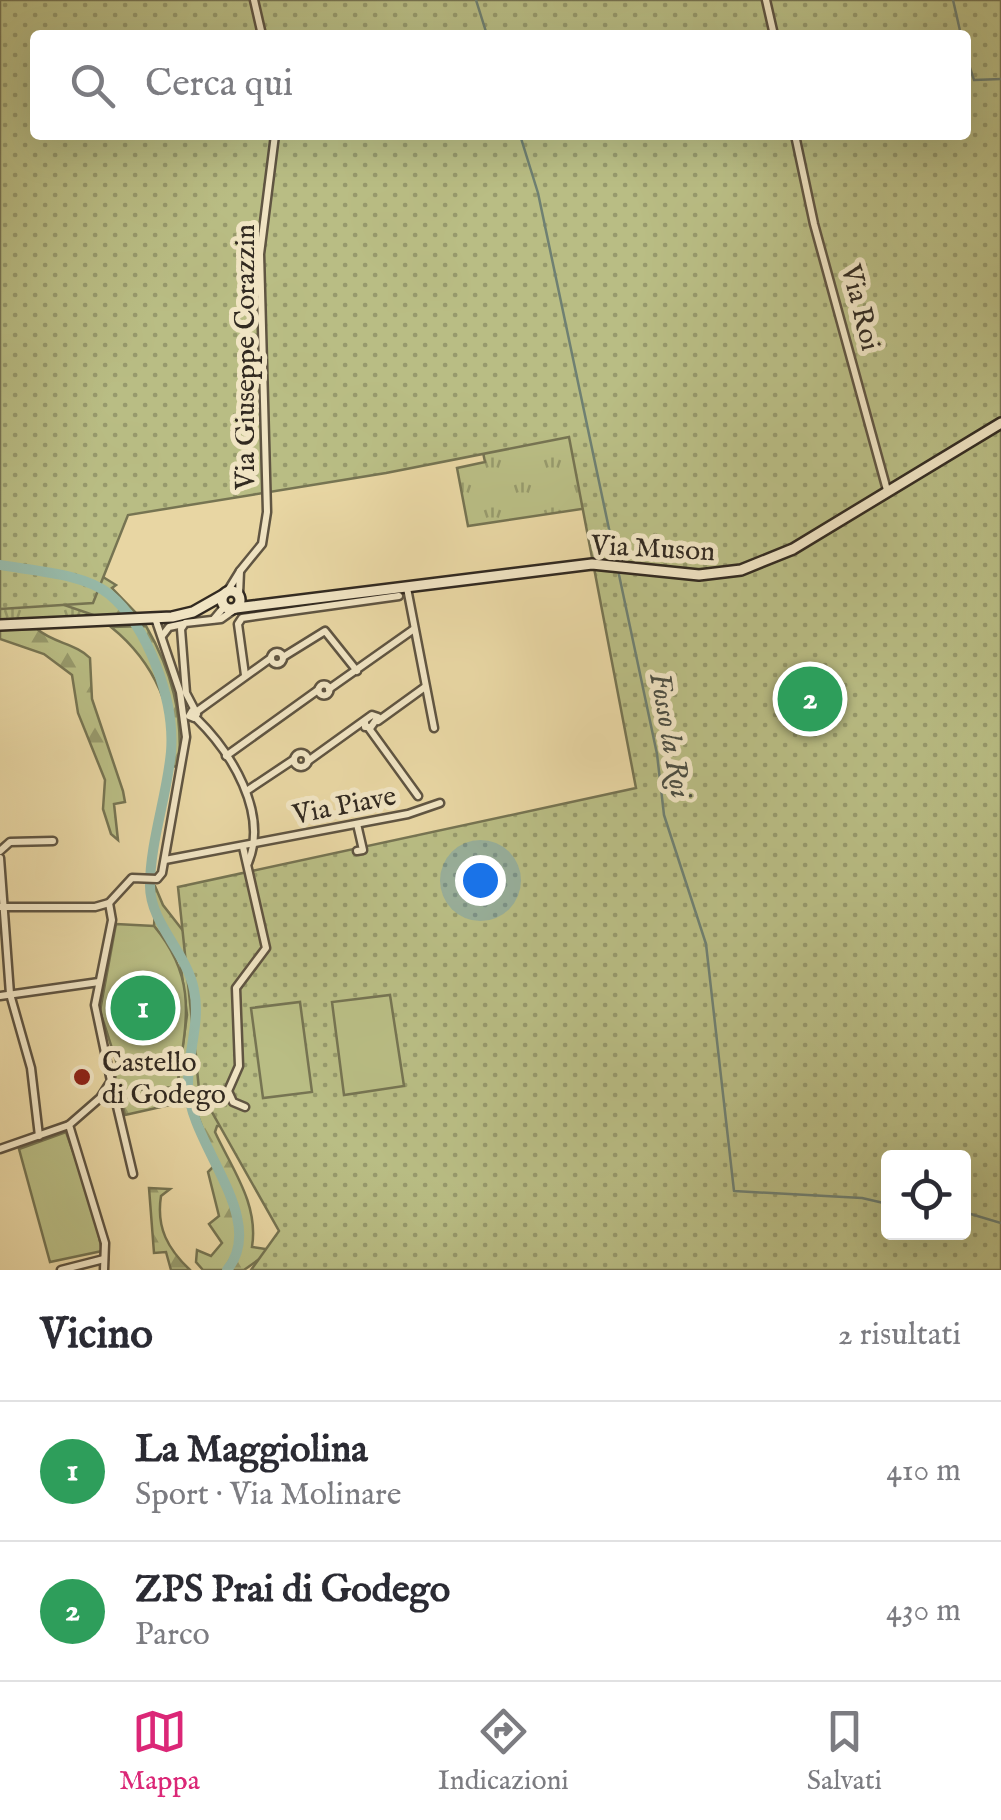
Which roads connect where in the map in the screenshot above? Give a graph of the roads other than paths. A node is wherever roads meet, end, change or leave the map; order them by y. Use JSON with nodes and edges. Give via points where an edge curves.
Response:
{"nodes":[{"id":1,"x":254,"y":0,"type":"edge"},
{"id":2,"x":766,"y":0,"type":"edge"},
{"id":3,"x":261,"y":30,"type":"edge"},
{"id":4,"x":773,"y":30,"type":"edge"},
{"id":5,"x":274,"y":140,"type":"edge"},
{"id":6,"x":796,"y":140,"type":"edge"},
{"id":7,"x":1001,"y":422,"type":"edge"},
{"id":8,"x":887,"y":490,"type":"junction"},
{"id":9,"x":240,"y":572,"type":"junction"},
{"id":10,"x":407,"y":588,"type":"junction"},
{"id":11,"x":379,"y":595,"type":"junction"},
{"id":12,"x":240,"y":596,"type":"junction"},
{"id":13,"x":399,"y":596,"type":"dead end"},
{"id":14,"x":228,"y":603,"type":"junction"},
{"id":15,"x":321,"y":603,"type":"junction"},
{"id":16,"x":266,"y":606,"type":"junction"},
{"id":17,"x":155,"y":618,"type":"junction"},
{"id":18,"x":0,"y":624,"type":"edge"},
{"id":19,"x":184,"y":624,"type":"junction"},
{"id":20,"x":322,"y":624,"type":"junction"},
{"id":21,"x":414,"y":629,"type":"junction"},
{"id":22,"x":162,"y":636,"type":"junction"},
{"id":23,"x":356,"y":671,"type":"junction"},
{"id":24,"x":245,"y":675,"type":"junction"},
{"id":25,"x":426,"y":687,"type":"junction"},
{"id":26,"x":194,"y":714,"type":"junction"},
{"id":27,"x":364,"y":725,"type":"junction"},
{"id":28,"x":434,"y":728,"type":"dead end"},
{"id":29,"x":226,"y":756,"type":"junction"},
{"id":30,"x":248,"y":790,"type":"junction"},
{"id":31,"x":418,"y":796,"type":"dead end"},
{"id":32,"x":440,"y":803,"type":"dead end"},
{"id":33,"x":357,"y":824,"type":"junction"},
{"id":34,"x":53,"y":841,"type":"dead end"},
{"id":35,"x":255,"y":845,"type":"junction"},
{"id":36,"x":243,"y":847,"type":"junction"},
{"id":37,"x":357,"y":852,"type":"dead end"},
{"id":38,"x":0,"y":854,"type":"edge"},
{"id":39,"x":165,"y":860,"type":"junction"},
{"id":40,"x":248,"y":865,"type":"junction"},
{"id":41,"x":108,"y":903,"type":"junction"},
{"id":42,"x":3,"y":907,"type":"edge"},
{"id":43,"x":100,"y":982,"type":"junction"},
{"id":44,"x":10,"y":994,"type":"junction"},
{"id":45,"x":0,"y":996,"type":"edge"},
{"id":46,"x":106,"y":1090,"type":"junction"},
{"id":47,"x":246,"y":1106,"type":"dead end"},
{"id":48,"x":69,"y":1125,"type":"junction"},
{"id":49,"x":39,"y":1136,"type":"junction"},
{"id":50,"x":0,"y":1149,"type":"edge"},
{"id":51,"x":133,"y":1174,"type":"dead end"},
{"id":52,"x":104,"y":1259,"type":"junction"},
{"id":53,"x":61,"y":1270,"type":"edge"},
{"id":54,"x":104,"y":1270,"type":"edge"}],
"edges":[{"from":1,"to":3,"type":"street"},
{"from":2,"to":4,"type":"street"},
{"from":5,"to":9,"type":"street","name":"Via Giuseppe Corazzin","via":[[260,254],[267,512],[262,544]]},
{"from":6,"to":8,"type":"street","name":"Via Roi"},
{"from":7,"to":8,"type":"main road","name":"Via Muson"},
{"from":8,"to":10,"type":"main road","name":"Via Muson","via":[[793,549],[741,570],[699,575],[618,565]]},
{"from":9,"to":12,"type":"street","name":"Via Giuseppe Corazzin"},
{"from":9,"to":14,"type":"street","name":"Via Giuseppe Corazzin"},
{"from":10,"to":11,"type":"main road","name":"Via Muson"},
{"from":10,"to":21,"type":"street"},
{"from":11,"to":13,"type":"street"},
{"from":11,"to":15,"type":"main road","name":"Via Muson"},
{"from":12,"to":14,"type":"main road","name":"Via Muson"},
{"from":12,"to":16,"type":"main road","name":"Via Muson"},
{"from":14,"to":16,"type":"main road","name":"Via Muson"},
{"from":14,"to":17,"type":"main road","name":"Via Muson"},
{"from":14,"to":19,"type":"street","name":"Via Giuseppe Corazzin","via":[[213,620]]},
{"from":15,"to":16,"type":"main road","name":"Via Muson"},
{"from":15,"to":20,"type":"street"},
{"from":15,"to":24,"type":"street","via":[[238,621]]},
{"from":17,"to":18,"type":"main road","name":"Via Muson"},
{"from":17,"to":22,"type":"street"},
{"from":19,"to":22,"type":"street"},
{"from":19,"to":26,"type":"street","via":[[180,646]]},
{"from":20,"to":23,"type":"street"},
{"from":20,"to":24,"type":"street","via":[[283,657],[276,652]]},
{"from":21,"to":23,"type":"street"},
{"from":21,"to":25,"type":"street"},
{"from":22,"to":39,"type":"street","via":[[186,737]]},
{"from":23,"to":29,"type":"street"},
{"from":24,"to":26,"type":"street"},
{"from":25,"to":27,"type":"street"},
{"from":25,"to":28,"type":"street"},
{"from":26,"to":29,"type":"street"},
{"from":27,"to":30,"type":"street"},
{"from":27,"to":31,"type":"street"},
{"from":29,"to":30,"type":"street"},
{"from":30,"to":35,"type":"street"},
{"from":32,"to":33,"type":"street","name":"Via Piave"},
{"from":33,"to":35,"type":"street","name":"Via Piave"},
{"from":33,"to":37,"type":"street","via":[[363,850]]},
{"from":34,"to":38,"type":"street","via":[[10,842]]},
{"from":35,"to":36,"type":"street","name":"Via Piave"},
{"from":35,"to":40,"type":"street"},
{"from":36,"to":39,"type":"street","name":"Via Piave"},
{"from":36,"to":40,"type":"street"},
{"from":38,"to":42,"type":"street"},
{"from":39,"to":41,"type":"street","via":[[156,878],[139,876]]},
{"from":40,"to":47,"type":"street","via":[[266,948],[233,1000],[240,1066],[228,1090]]},
{"from":41,"to":42,"type":"street"},
{"from":41,"to":43,"type":"street","via":[[112,920]]},
{"from":42,"to":44,"type":"street"},
{"from":43,"to":44,"type":"street"},
{"from":43,"to":46,"type":"street","via":[[96,1010],[111,1072]]},
{"from":44,"to":45,"type":"street"},
{"from":44,"to":49,"type":"street","via":[[31,1068]]},
{"from":46,"to":48,"type":"street"},
{"from":46,"to":51,"type":"street","via":[[116,1098]]},
{"from":48,"to":49,"type":"street"},
{"from":48,"to":52,"type":"street","via":[[88,1174]]},
{"from":49,"to":50,"type":"street"},
{"from":52,"to":53,"type":"street"},
{"from":52,"to":54,"type":"street"}]}
